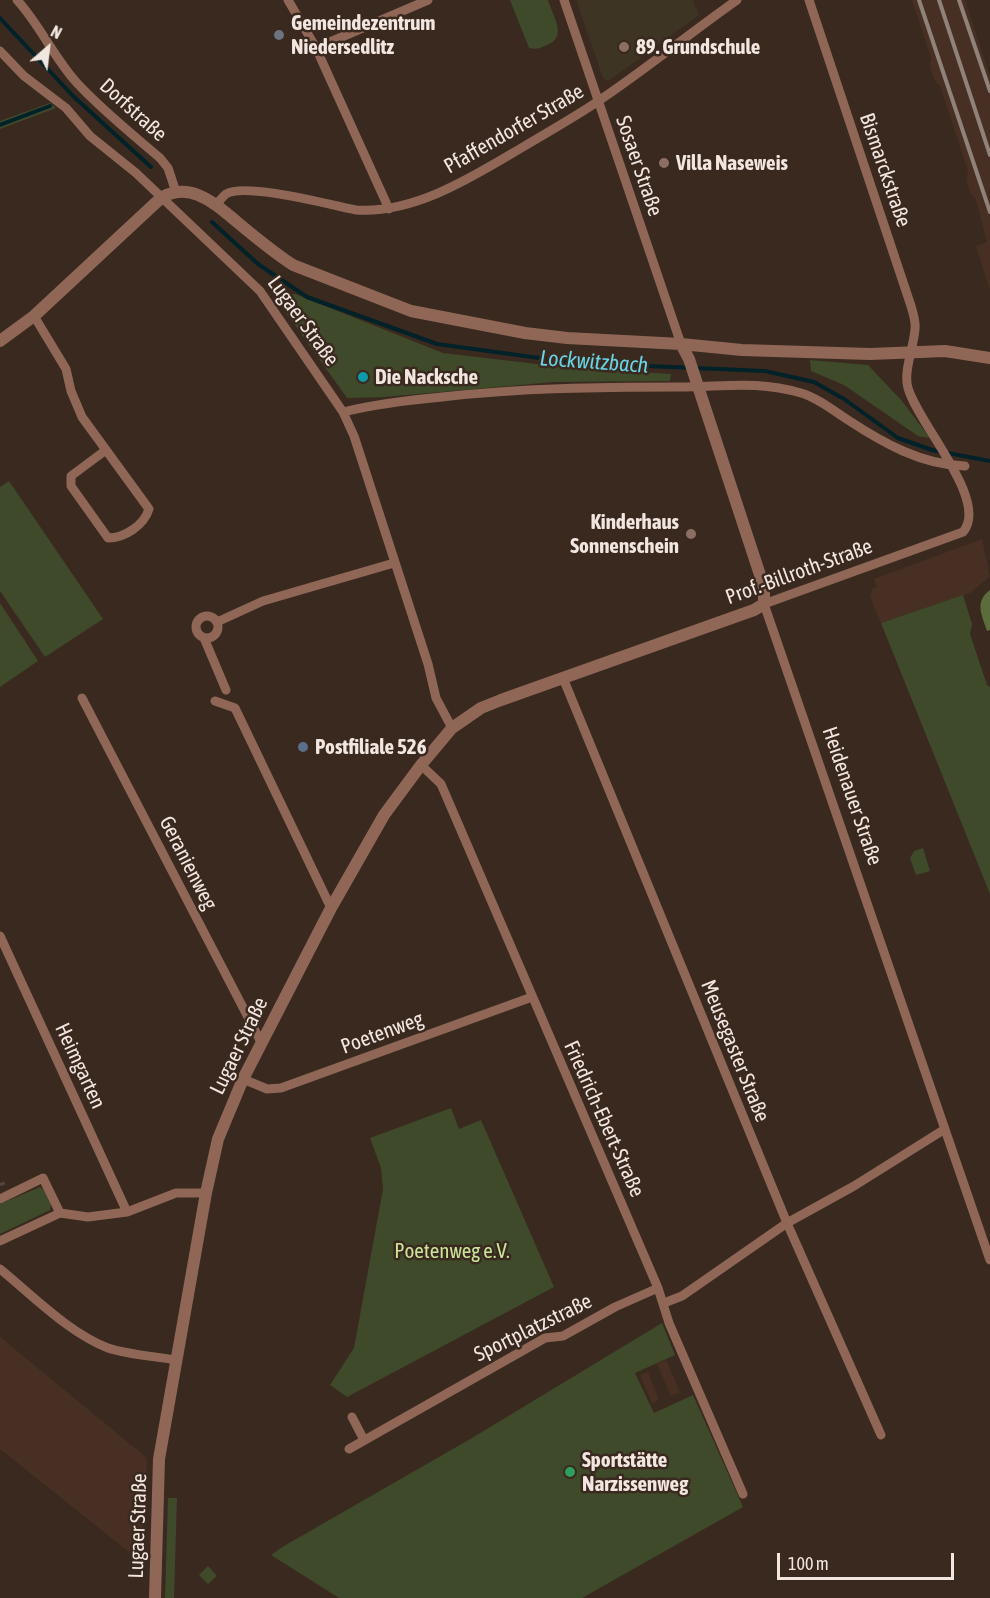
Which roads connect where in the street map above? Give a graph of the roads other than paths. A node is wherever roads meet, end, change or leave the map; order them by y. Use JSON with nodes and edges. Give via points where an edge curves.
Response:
{"nodes":[{"id":1,"x":17,"y":0,"type":"edge"},
{"id":2,"x":288,"y":0,"type":"edge"},
{"id":3,"x":428,"y":0,"type":"edge"},
{"id":4,"x":564,"y":0,"type":"edge"},
{"id":5,"x":737,"y":0,"type":"edge"},
{"id":6,"x":809,"y":0,"type":"edge"},
{"id":7,"x":316,"y":48,"type":"junction"},
{"id":8,"x":0,"y":51,"type":"edge"},
{"id":9,"x":598,"y":102,"type":"junction"},
{"id":10,"x":176,"y":192,"type":"junction"},
{"id":11,"x":162,"y":197,"type":"junction"},
{"id":12,"x":216,"y":205,"type":"junction"},
{"id":13,"x":389,"y":209,"type":"junction"},
{"id":14,"x":34,"y":316,"type":"junction"},
{"id":15,"x":0,"y":341,"type":"edge"},
{"id":16,"x":681,"y":344,"type":"junction"},
{"id":17,"x":912,"y":352,"type":"junction"},
{"id":18,"x":990,"y":358,"type":"edge"},
{"id":19,"x":696,"y":383,"type":"junction"},
{"id":20,"x":343,"y":412,"type":"junction"},
{"id":21,"x":106,"y":450,"type":"junction"},
{"id":22,"x":978,"y":522,"type":"dead end"},
{"id":23,"x":394,"y":563,"type":"junction"},
{"id":24,"x":764,"y":604,"type":"junction"},
{"id":25,"x":217,"y":622,"type":"junction"},
{"id":26,"x":204,"y":638,"type":"junction"},
{"id":27,"x":563,"y":678,"type":"junction"},
{"id":28,"x":226,"y":690,"type":"dead end"},
{"id":29,"x":82,"y":698,"type":"dead end"},
{"id":30,"x":215,"y":701,"type":"dead end"},
{"id":31,"x":452,"y":728,"type":"junction"},
{"id":32,"x":421,"y":765,"type":"junction"},
{"id":33,"x":331,"y":908,"type":"junction"},
{"id":34,"x":0,"y":936,"type":"edge"},
{"id":35,"x":532,"y":997,"type":"junction"},
{"id":36,"x":262,"y":1044,"type":"junction"},
{"id":37,"x":243,"y":1079,"type":"junction"},
{"id":38,"x":945,"y":1129,"type":"junction"},
{"id":39,"x":1,"y":1186,"type":"edge"},
{"id":40,"x":206,"y":1193,"type":"junction"},
{"id":41,"x":3,"y":1198,"type":"edge"},
{"id":42,"x":60,"y":1212,"type":"junction"},
{"id":43,"x":127,"y":1212,"type":"junction"},
{"id":44,"x":787,"y":1223,"type":"junction"},
{"id":45,"x":0,"y":1241,"type":"edge"},
{"id":46,"x":990,"y":1260,"type":"edge"},
{"id":47,"x":0,"y":1269,"type":"edge"},
{"id":48,"x":658,"y":1288,"type":"junction"},
{"id":49,"x":664,"y":1304,"type":"junction"},
{"id":50,"x":176,"y":1360,"type":"junction"},
{"id":51,"x":352,"y":1417,"type":"dead end"},
{"id":52,"x":881,"y":1435,"type":"dead end"},
{"id":53,"x":364,"y":1440,"type":"junction"},
{"id":54,"x":349,"y":1449,"type":"dead end"},
{"id":55,"x":743,"y":1494,"type":"dead end"},
{"id":56,"x":155,"y":1598,"type":"edge"}],
"edges":[{"from":1,"to":10,"type":"street","name":"Dorfstraße","via":[[77,83],[160,158]]},
{"from":2,"to":7,"type":"street"},
{"from":3,"to":7,"type":"street"},
{"from":4,"to":9,"type":"street","name":"Sosaer Straße"},
{"from":5,"to":9,"type":"street","name":"Pfaffendorfer Straße"},
{"from":6,"to":17,"type":"street","name":"Bismarckstraße","via":[[911,306],[915,329]]},
{"from":7,"to":13,"type":"street"},
{"from":8,"to":11,"type":"street","name":"Dorfstraße"},
{"from":9,"to":13,"type":"street","name":"Pfaffendorfer Straße","via":[[477,175]]},
{"from":9,"to":16,"type":"street","name":"Sosaer Straße"},
{"from":10,"to":11,"type":"street"},
{"from":10,"to":12,"type":"street","via":[[196,194]]},
{"from":11,"to":14,"type":"street"},
{"from":11,"to":20,"type":"street","name":"Lugaer Straße","via":[[260,291]]},
{"from":12,"to":13,"type":"street","name":"Pfaffendorfer Straße","via":[[226,194],[236,191],[356,210]]},
{"from":12,"to":16,"type":"street","via":[[293,265],[411,311],[567,338]]},
{"from":14,"to":15,"type":"street"},
{"from":14,"to":21,"type":"street","via":[[66,369],[82,417]]},
{"from":16,"to":17,"type":"street","via":[[786,352]]},
{"from":16,"to":19,"type":"street","name":"Heidenauer Straße"},
{"from":17,"to":18,"type":"street","via":[[945,351]]},
{"from":17,"to":19,"type":"street","via":[[908,391],[962,462],[949,466],[916,456],[877,439],[804,394],[773,386]]},
{"from":19,"to":20,"type":"street","via":[[506,389],[373,404]]},
{"from":19,"to":24,"type":"street","name":"Heidenauer Straße","via":[[764,587]]},
{"from":20,"to":23,"type":"street","name":"Lugaer Straße"},
{"from":21,"to":21,"type":"street","via":[[149,509],[142,523],[119,538],[108,538],[71,486],[72,476]]},
{"from":22,"to":24,"type":"street","name":"Prof.-Billroth-Straße","via":[[963,532]]},
{"from":23,"to":25,"type":"street","via":[[263,601]]},
{"from":23,"to":31,"type":"street","name":"Lugaer Straße","via":[[436,698]]},
{"from":24,"to":27,"type":"street","name":"Prof.-Billroth-Straße"},
{"from":24,"to":38,"type":"street","name":"Heidenauer Straße"},
{"from":25,"to":26,"type":"street","via":[[214,636]]},
{"from":25,"to":26,"type":"street","via":[[208,617],[199,621],[197,630]]},
{"from":26,"to":28,"type":"street"},
{"from":27,"to":31,"type":"street","name":"Prof.-Billroth-Straße","via":[[481,708]]},
{"from":27,"to":44,"type":"street","name":"Meusegaster Straße"},
{"from":29,"to":36,"type":"street","name":"Geranienweg"},
{"from":30,"to":33,"type":"street","via":[[236,708]]},
{"from":31,"to":32,"type":"street","name":"Lugaer Straße"},
{"from":32,"to":33,"type":"street","name":"Lugaer Straße","via":[[384,815]]},
{"from":32,"to":35,"type":"street","name":"Friedrich-Ebert-Straße","via":[[441,784]]},
{"from":33,"to":36,"type":"street","name":"Lugaer Straße"},
{"from":34,"to":43,"type":"street","name":"Heimgarten"},
{"from":35,"to":37,"type":"street","name":"Poetenweg","via":[[281,1088],[267,1089]]},
{"from":35,"to":48,"type":"street","name":"Friedrich-Ebert-Straße"},
{"from":36,"to":37,"type":"street","name":"Lugaer Straße"},
{"from":37,"to":40,"type":"street","name":"Lugaer Straße","via":[[218,1139]]},
{"from":38,"to":44,"type":"street"},
{"from":38,"to":46,"type":"street","name":"Heidenauer Straße"},
{"from":39,"to":41,"type":"street"},
{"from":40,"to":43,"type":"street","via":[[176,1193]]},
{"from":40,"to":50,"type":"street","name":"Lugaer Straße"},
{"from":41,"to":42,"type":"street","via":[[43,1178]]},
{"from":42,"to":43,"type":"street","via":[[88,1217]]},
{"from":42,"to":45,"type":"street"},
{"from":44,"to":49,"type":"street","via":[[682,1296]]},
{"from":44,"to":52,"type":"street","name":"Meusegaster Straße"},
{"from":47,"to":50,"type":"street","via":[[94,1342],[111,1349]]},
{"from":48,"to":49,"type":"street","name":"Friedrich-Ebert-Straße"},
{"from":48,"to":53,"type":"street","name":"Sportplatzstraße","via":[[563,1336],[545,1338]]},
{"from":49,"to":55,"type":"street","name":"Friedrich-Ebert-Straße"},
{"from":50,"to":56,"type":"street","name":"Lugaer Straße","via":[[159,1460]]},
{"from":51,"to":53,"type":"street"},
{"from":53,"to":54,"type":"street","name":"Sportplatzstraße"}]}
